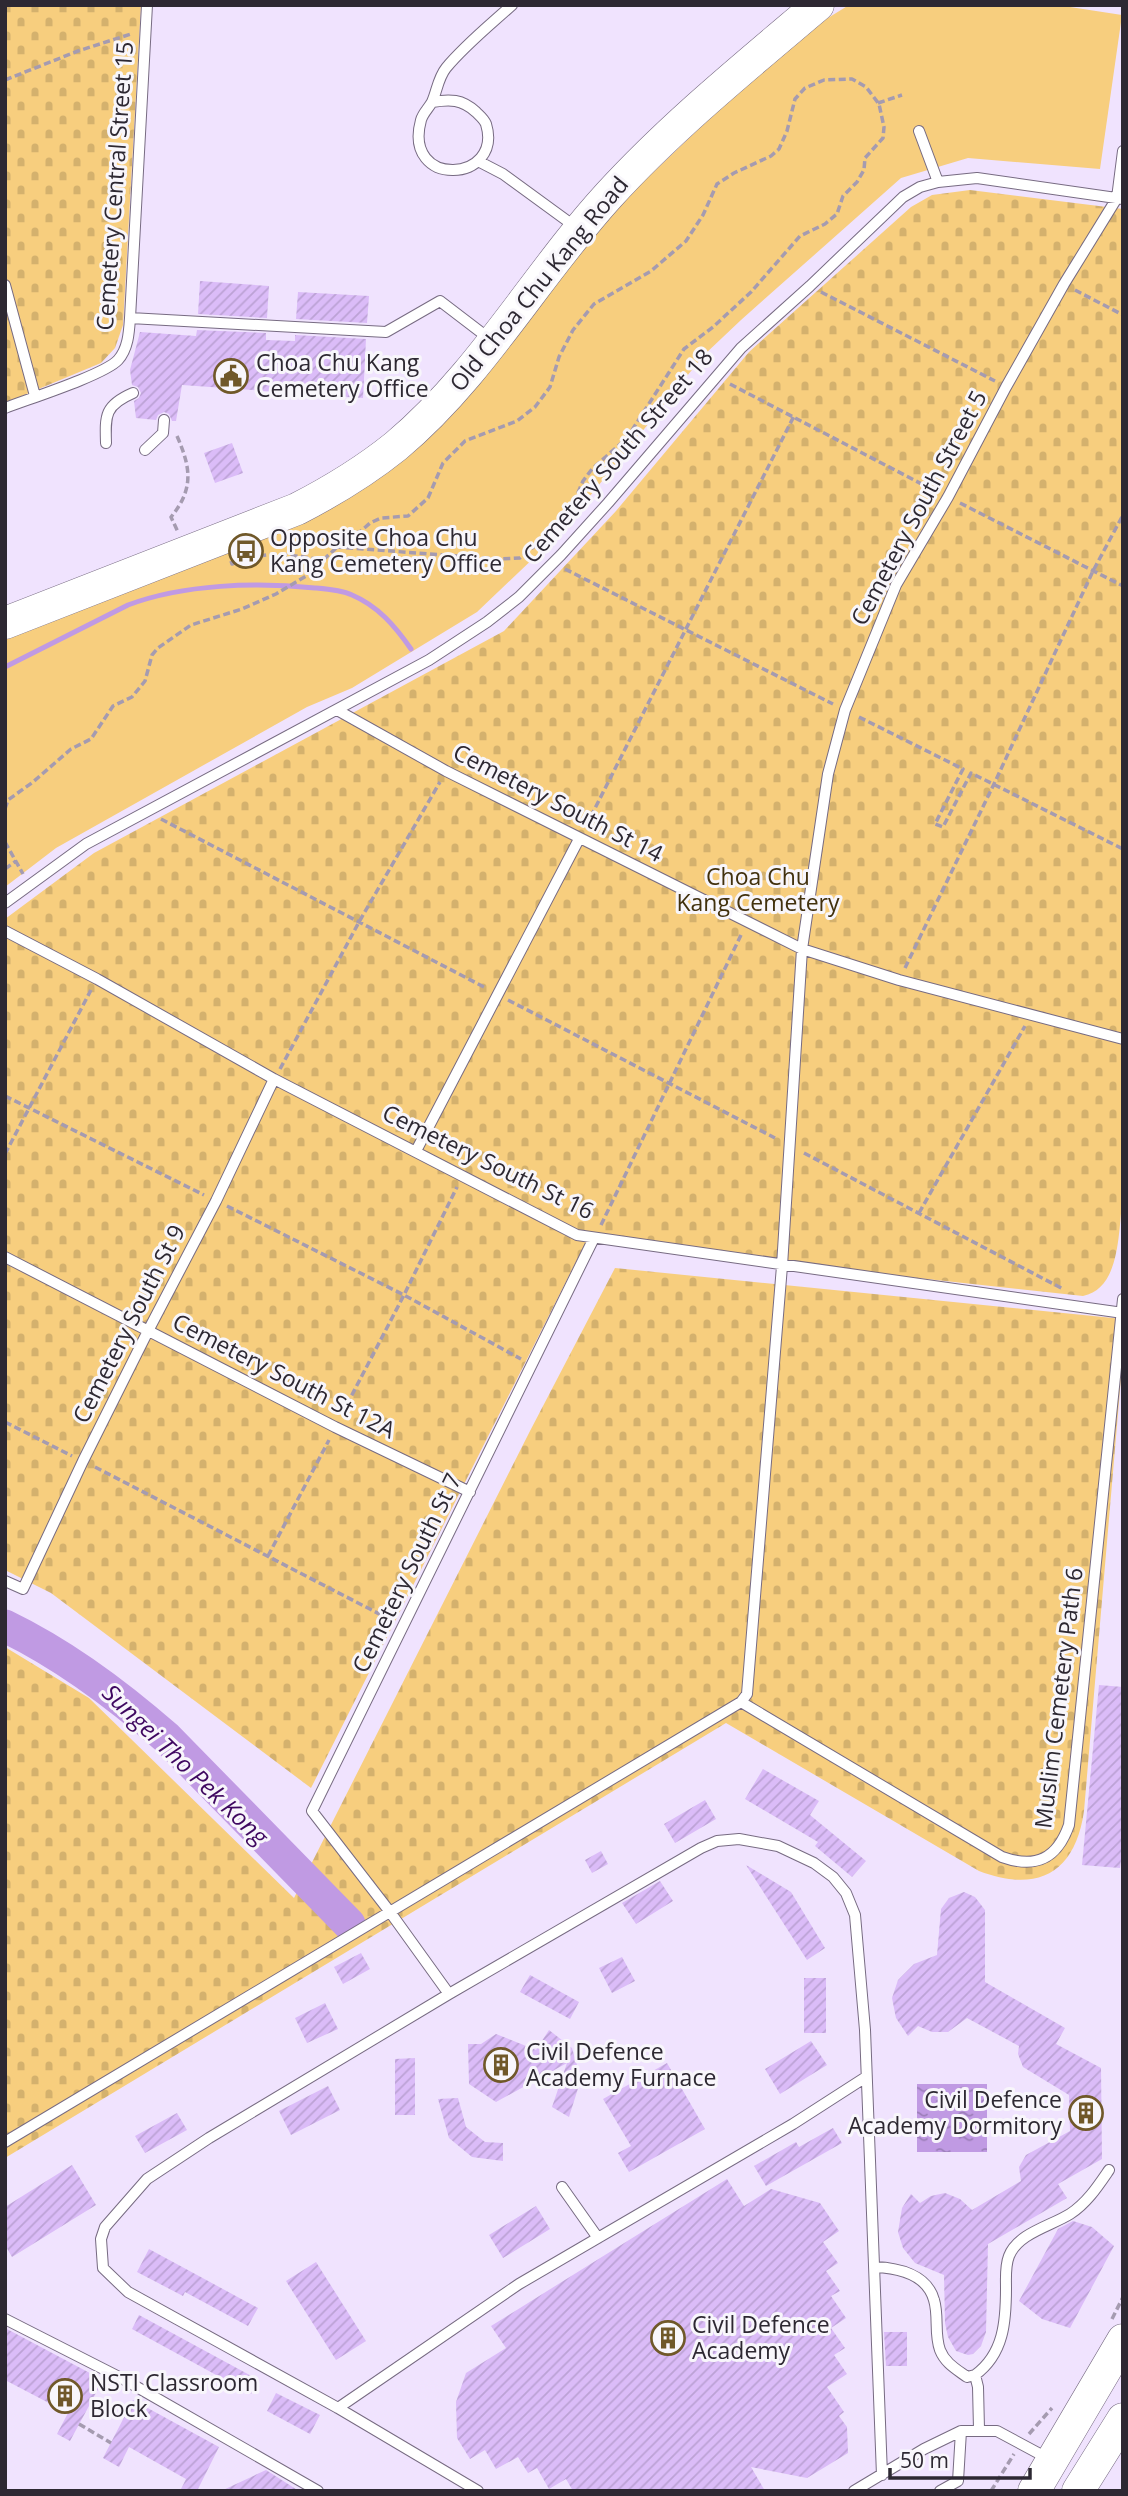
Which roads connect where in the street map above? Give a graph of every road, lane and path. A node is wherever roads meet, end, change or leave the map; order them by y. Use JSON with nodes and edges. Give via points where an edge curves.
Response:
{"nodes":[{"id":1,"x":148,"y":5,"type":"edge"},
{"id":2,"x":512,"y":5,"type":"edge"},
{"id":3,"x":818,"y":5,"type":"edge"},
{"id":4,"x":146,"y":30,"type":"junction"},
{"id":5,"x":5,"y":80,"type":"edge"},
{"id":6,"x":902,"y":96,"type":"dead end"},
{"id":7,"x":432,"y":102,"type":"junction"},
{"id":8,"x":878,"y":103,"type":"junction"},
{"id":9,"x":919,"y":131,"type":"dead end"},
{"id":10,"x":1123,"y":151,"type":"edge"},
{"id":11,"x":478,"y":161,"type":"junction"},
{"id":12,"x":938,"y":182,"type":"junction"},
{"id":13,"x":1120,"y":199,"type":"edge"},
{"id":14,"x":579,"y":230,"type":"junction"},
{"id":15,"x":1064,"y":284,"type":"junction"},
{"id":16,"x":5,"y":285,"type":"edge"},
{"id":17,"x":810,"y":286,"type":"junction"},
{"id":18,"x":1123,"y":315,"type":"edge"},
{"id":19,"x":130,"y":318,"type":"junction"},
{"id":20,"x":493,"y":342,"type":"junction"},
{"id":21,"x":716,"y":377,"type":"junction"},
{"id":22,"x":1006,"y":387,"type":"junction"},
{"id":23,"x":133,"y":393,"type":"dead end"},
{"id":24,"x":35,"y":396,"type":"junction"},
{"id":25,"x":5,"y":408,"type":"edge"},
{"id":26,"x":794,"y":416,"type":"junction"},
{"id":27,"x":164,"y":420,"type":"dead end"},
{"id":28,"x":174,"y":430,"type":"dead end"},
{"id":29,"x":106,"y":443,"type":"dead end"},
{"id":30,"x":145,"y":450,"type":"dead end"},
{"id":31,"x":948,"y":497,"type":"junction"},
{"id":32,"x":1123,"y":515,"type":"edge"},
{"id":33,"x":222,"y":538,"type":"junction"},
{"id":34,"x":335,"y":547,"type":"junction"},
{"id":35,"x":323,"y":560,"type":"junction"},
{"id":36,"x":158,"y":563,"type":"junction"},
{"id":37,"x":1093,"y":571,"type":"junction"},
{"id":38,"x":1123,"y":586,"type":"edge"},
{"id":39,"x":5,"y":623,"type":"edge"},
{"id":40,"x":337,"y":710,"type":"junction"},
{"id":41,"x":446,"y":771,"type":"junction"},
{"id":42,"x":5,"y":809,"type":"edge"},
{"id":43,"x":146,"y":811,"type":"junction"},
{"id":44,"x":579,"y":839,"type":"junction"},
{"id":45,"x":5,"y":842,"type":"edge"},
{"id":46,"x":16,"y":861,"type":"junction"},
{"id":47,"x":5,"y":869,"type":"edge"},
{"id":48,"x":30,"y":885,"type":"junction"},
{"id":49,"x":5,"y":903,"type":"edge"},
{"id":50,"x":748,"y":921,"type":"junction"},
{"id":51,"x":359,"y":922,"type":"junction"},
{"id":52,"x":5,"y":931,"type":"edge"},
{"id":53,"x":802,"y":949,"type":"junction"},
{"id":54,"x":97,"y":979,"type":"junction"},
{"id":55,"x":899,"y":980,"type":"junction"},
{"id":56,"x":498,"y":995,"type":"junction"},
{"id":57,"x":1031,"y":1015,"type":"junction"},
{"id":58,"x":1123,"y":1039,"type":"edge"},
{"id":59,"x":274,"y":1079,"type":"junction"},
{"id":60,"x":5,"y":1096,"type":"edge"},
{"id":61,"x":29,"y":1108,"type":"junction"},
{"id":62,"x":416,"y":1151,"type":"junction"},
{"id":63,"x":5,"y":1154,"type":"edge"},
{"id":64,"x":462,"y":1175,"type":"junction"},
{"id":65,"x":216,"y":1201,"type":"junction"},
{"id":66,"x":919,"y":1213,"type":"dead end"},
{"id":67,"x":594,"y":1238,"type":"junction"},
{"id":68,"x":5,"y":1257,"type":"edge"},
{"id":69,"x":782,"y":1266,"type":"junction"},
{"id":70,"x":404,"y":1295,"type":"junction"},
{"id":71,"x":1123,"y":1299,"type":"edge"},
{"id":72,"x":1122,"y":1313,"type":"edge"},
{"id":73,"x":148,"y":1331,"type":"junction"},
{"id":74,"x":533,"y":1366,"type":"junction"},
{"id":75,"x":5,"y":1422,"type":"edge"},
{"id":76,"x":335,"y":1427,"type":"junction"},
{"id":77,"x":83,"y":1461,"type":"junction"},
{"id":78,"x":470,"y":1492,"type":"junction"},
{"id":79,"x":268,"y":1556,"type":"junction"},
{"id":80,"x":5,"y":1581,"type":"edge"},
{"id":81,"x":403,"y":1627,"type":"junction"},
{"id":82,"x":741,"y":1702,"type":"junction"},
{"id":83,"x":390,"y":1912,"type":"junction"},
{"id":84,"x":449,"y":1994,"type":"junction"},
{"id":85,"x":866,"y":2077,"type":"junction"},
{"id":86,"x":5,"y":2143,"type":"edge"},
{"id":87,"x":1109,"y":2169,"type":"dead end"},
{"id":88,"x":562,"y":2187,"type":"dead end"},
{"id":89,"x":598,"y":2238,"type":"junction"},
{"id":90,"x":875,"y":2267,"type":"junction"},
{"id":91,"x":5,"y":2319,"type":"edge"},
{"id":92,"x":1123,"y":2340,"type":"edge"},
{"id":93,"x":975,"y":2375,"type":"junction"},
{"id":94,"x":338,"y":2408,"type":"junction"},
{"id":95,"x":1123,"y":2418,"type":"edge"},
{"id":96,"x":79,"y":2424,"type":"dead end"},
{"id":97,"x":979,"y":2429,"type":"junction"},
{"id":98,"x":961,"y":2431,"type":"junction"},
{"id":99,"x":111,"y":2443,"type":"dead end"},
{"id":100,"x":1053,"y":2462,"type":"junction"},
{"id":101,"x":881,"y":2475,"type":"junction"},
{"id":102,"x":318,"y":2491,"type":"edge"},
{"id":103,"x":478,"y":2491,"type":"edge"},
{"id":104,"x":854,"y":2491,"type":"edge"},
{"id":105,"x":940,"y":2491,"type":"edge"},
{"id":106,"x":1034,"y":2491,"type":"edge"},
{"id":107,"x":1078,"y":2491,"type":"edge"}],
"edges":[{"from":1,"to":4,"type":"lane","name":"Cemetery Central Street 15"},
{"from":2,"to":7,"type":"lane","via":[[444,70]]},
{"from":3,"to":14,"type":"street","name":"Old Choa Chu Kang Road","via":[[649,153]]},
{"from":4,"to":5,"type":"path"},
{"from":4,"to":19,"type":"lane","name":"Cemetery Central Street 15"},
{"from":6,"to":8,"type":"path"},
{"from":7,"to":11,"type":"lane","via":[[460,101],[485,120],[488,142]]},
{"from":7,"to":11,"type":"lane","via":[[419,131],[418,146],[425,159],[452,171]]},
{"from":8,"to":34,"type":"path","via":[[866,87],[852,79],[824,80],[805,88],[795,99],[779,149],[717,184],[686,241],[651,271],[594,304],[573,330],[550,387],[535,407],[517,421],[465,441],[443,463],[428,498],[408,516],[370,523]]},
{"from":8,"to":34,"type":"path","via":[[883,138],[865,158],[864,170],[843,196],[837,214],[800,236],[751,292],[684,349],[627,438],[592,469],[571,509],[530,552],[520,558],[500,559]]},
{"from":9,"to":12,"type":"lane"},
{"from":10,"to":13,"type":"lane","name":"Cemetery South Street 5"},
{"from":11,"to":14,"type":"lane"},
{"from":12,"to":13,"type":"lane","name":"Cemetery South Street 18","via":[[977,178]]},
{"from":12,"to":17,"type":"lane","name":"Cemetery South Street 18","via":[[903,197]]},
{"from":13,"to":15,"type":"lane","name":"Cemetery South Street 5"},
{"from":14,"to":20,"type":"street","name":"Old Choa Chu Kang Road"},
{"from":15,"to":18,"type":"path"},
{"from":15,"to":22,"type":"lane","name":"Cemetery South Street 5"},
{"from":16,"to":24,"type":"lane"},
{"from":17,"to":21,"type":"lane","name":"Cemetery South Street 18"},
{"from":17,"to":22,"type":"path"},
{"from":19,"to":20,"type":"lane","via":[[386,332],[440,301]]},
{"from":19,"to":24,"type":"lane","name":"Cemetery Central Street 15","via":[[129,334],[117,362]]},
{"from":20,"to":33,"type":"street","name":"Old Choa Chu Kang Road","via":[[435,409],[363,470],[298,509]]},
{"from":21,"to":26,"type":"path"},
{"from":21,"to":40,"type":"lane","name":"Cemetery South Street 18","via":[[562,555],[519,597],[429,660]]},
{"from":22,"to":31,"type":"lane","name":"Cemetery South Street 5"},
{"from":23,"to":29,"type":"lane","via":[[116,400],[105,417]]},
{"from":24,"to":25,"type":"lane"},
{"from":26,"to":31,"type":"path"},
{"from":26,"to":44,"type":"path"},
{"from":27,"to":30,"type":"lane","via":[[163,433]]},
{"from":28,"to":36,"type":"path","via":[[189,488],[171,517],[179,535],[153,551]]},
{"from":31,"to":37,"type":"path"},
{"from":31,"to":53,"type":"lane","name":"Cemetery South Street 5","via":[[896,586],[845,709],[821,809]]},
{"from":32,"to":37,"type":"path"},
{"from":33,"to":35,"type":"path","via":[[232,564],[277,552]]},
{"from":33,"to":36,"type":"street","name":"Old Choa Chu Kang Road"},
{"from":34,"to":35,"type":"path"},
{"from":35,"to":42,"type":"path","via":[[276,594],[191,625],[158,648],[145,681],[132,698],[113,706],[91,738],[8,800]]},
{"from":36,"to":39,"type":"street","name":"Old Choa Chu Kang Road"},
{"from":37,"to":38,"type":"path"},
{"from":37,"to":55,"type":"path"},
{"from":40,"to":41,"type":"lane","name":"Cemetery South St 14"},
{"from":40,"to":43,"type":"lane","name":"Cemetery South Street 18"},
{"from":41,"to":44,"type":"lane","name":"Cemetery South St 14"},
{"from":41,"to":51,"type":"path"},
{"from":43,"to":48,"type":"lane","name":"Cemetery South Street 18","via":[[86,844]]},
{"from":43,"to":51,"type":"path"},
{"from":44,"to":50,"type":"lane","name":"Cemetery South St 14"},
{"from":44,"to":56,"type":"lane"},
{"from":45,"to":46,"type":"path"},
{"from":46,"to":47,"type":"path"},
{"from":46,"to":48,"type":"path"},
{"from":48,"to":49,"type":"lane","name":"Cemetery South Street 18"},
{"from":50,"to":53,"type":"lane","name":"Cemetery South St 14"},
{"from":50,"to":67,"type":"path"},
{"from":51,"to":56,"type":"path"},
{"from":51,"to":59,"type":"path"},
{"from":52,"to":54,"type":"lane","name":"Cemetery South St 16"},
{"from":53,"to":55,"type":"lane","name":"Cemetery South St 14"},
{"from":53,"to":69,"type":"lane","name":"Cemetery South Street 5"},
{"from":54,"to":59,"type":"lane","name":"Cemetery South St 16"},
{"from":54,"to":61,"type":"path"},
{"from":55,"to":57,"type":"lane","name":"Cemetery South St 14"},
{"from":56,"to":62,"type":"lane"},
{"from":57,"to":58,"type":"lane","name":"Cemetery South St 14"},
{"from":57,"to":66,"type":"path"},
{"from":59,"to":62,"type":"lane","name":"Cemetery South St 16"},
{"from":59,"to":65,"type":"lane","name":"Cemetery South St 9"},
{"from":60,"to":61,"type":"path"},
{"from":61,"to":63,"type":"path"},
{"from":61,"to":65,"type":"path"},
{"from":62,"to":64,"type":"lane","name":"Cemetery South St 16"},
{"from":64,"to":67,"type":"lane","name":"Cemetery South St 16","via":[[577,1236]]},
{"from":64,"to":70,"type":"path"},
{"from":65,"to":70,"type":"path"},
{"from":65,"to":73,"type":"lane","name":"Cemetery South St 9"},
{"from":67,"to":69,"type":"lane","name":"Cemetery South St 16"},
{"from":67,"to":74,"type":"lane","name":"Cemetery South St 7"},
{"from":68,"to":73,"type":"lane","name":"Cemetery South St 12A"},
{"from":69,"to":72,"type":"lane","name":"Cemetery South St 16"},
{"from":69,"to":82,"type":"lane","name":"Cemetery South Street 5","via":[[747,1694]]},
{"from":70,"to":74,"type":"path"},
{"from":70,"to":76,"type":"path"},
{"from":71,"to":72,"type":"lane","name":"Muslim Cemetery Path 6"},
{"from":72,"to":82,"type":"lane","name":"Muslim Cemetery Path 6","via":[[1069,1825],[1063,1843],[1037,1861],[1019,1863],[1002,1857]]},
{"from":73,"to":76,"type":"lane","name":"Cemetery South St 12A"},
{"from":73,"to":77,"type":"lane","name":"Cemetery South St 9"},
{"from":74,"to":78,"type":"lane","name":"Cemetery South St 7"},
{"from":75,"to":77,"type":"path"},
{"from":76,"to":78,"type":"lane","name":"Cemetery South St 12A"},
{"from":76,"to":79,"type":"path"},
{"from":77,"to":79,"type":"path"},
{"from":77,"to":80,"type":"lane","name":"Cemetery South St 9","via":[[23,1589]]},
{"from":78,"to":81,"type":"lane","name":"Cemetery South St 7"},
{"from":79,"to":81,"type":"path"},
{"from":81,"to":83,"type":"lane","name":"Cemetery South St 7","via":[[312,1811]]},
{"from":82,"to":83,"type":"lane"},
{"from":83,"to":84,"type":"lane"},
{"from":83,"to":86,"type":"lane"},
{"from":84,"to":85,"type":"lane","via":[[701,1848],[739,1839],[778,1846],[833,1877],[855,1915]]},
{"from":84,"to":94,"type":"lane","via":[[147,2179],[105,2227],[101,2239],[103,2268],[128,2292]]},
{"from":85,"to":89,"type":"lane"},
{"from":85,"to":90,"type":"lane"},
{"from":87,"to":93,"type":"lane","via":[[1091,2196],[1071,2213],[1014,2245],[1006,2272],[1002,2337],[992,2360]]},
{"from":88,"to":89,"type":"lane"},
{"from":89,"to":94,"type":"lane","via":[[519,2284]]},
{"from":90,"to":93,"type":"lane","via":[[900,2270],[922,2281],[934,2300],[944,2356],[967,2377]]},
{"from":90,"to":101,"type":"lane"},
{"from":91,"to":102,"type":"lane","via":[[123,2379]]},
{"from":92,"to":100,"type":"street"},
{"from":93,"to":97,"type":"lane"},
{"from":94,"to":103,"type":"lane"},
{"from":95,"to":107,"type":"street"},
{"from":96,"to":99,"type":"path"},
{"from":97,"to":98,"type":"lane"},
{"from":97,"to":100,"type":"lane","via":[[997,2431]]},
{"from":98,"to":101,"type":"lane"},
{"from":98,"to":105,"type":"lane","via":[[958,2482]]},
{"from":100,"to":106,"type":"street"},
{"from":101,"to":104,"type":"lane"}]}
